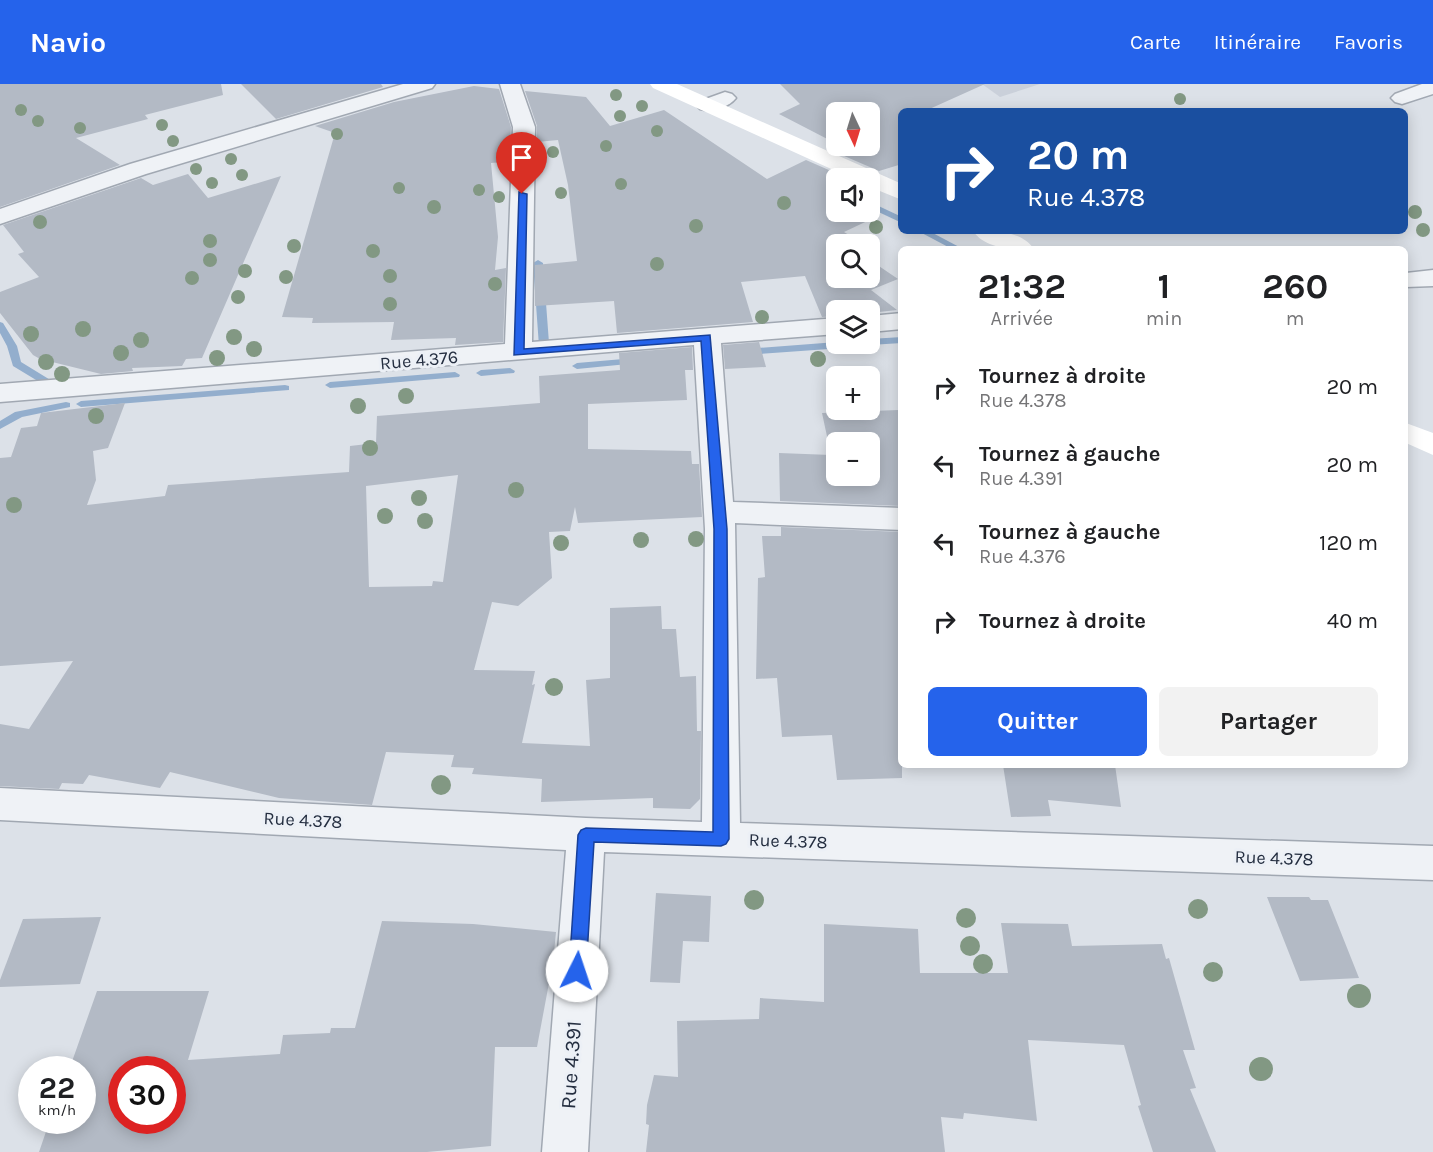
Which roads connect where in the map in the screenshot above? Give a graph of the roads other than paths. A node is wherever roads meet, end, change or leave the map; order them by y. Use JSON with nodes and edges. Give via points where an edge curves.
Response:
{"nodes":[{"id":1,"x":424,"y":84,"type":"edge"},
{"id":2,"x":510,"y":84,"type":"edge"},
{"id":3,"x":660,"y":84,"type":"edge"},
{"id":4,"x":1433,"y":87,"type":"edge"},
{"id":5,"x":1402,"y":98,"type":"dead end"},
{"id":6,"x":847,"y":168,"type":"edge"},
{"id":7,"x":880,"y":184,"type":"edge"},
{"id":8,"x":898,"y":191,"type":"edge"},
{"id":9,"x":0,"y":217,"type":"edge"},
{"id":10,"x":991,"y":234,"type":"edge"},
{"id":11,"x":1017,"y":246,"type":"edge"},
{"id":12,"x":1433,"y":278,"type":"edge"},
{"id":13,"x":1408,"y":280,"type":"edge"},
{"id":14,"x":898,"y":321,"type":"edge"},
{"id":15,"x":880,"y":323,"type":"edge"},
{"id":16,"x":826,"y":328,"type":"edge"},
{"id":17,"x":706,"y":338,"type":"junction"},
{"id":18,"x":518,"y":352,"type":"junction"},
{"id":19,"x":0,"y":393,"type":"edge"},
{"id":20,"x":1408,"y":433,"type":"edge"},
{"id":21,"x":1433,"y":445,"type":"edge"},
{"id":22,"x":719,"y":512,"type":"junction"},
{"id":23,"x":898,"y":519,"type":"edge"},
{"id":24,"x":0,"y":804,"type":"edge"},
{"id":25,"x":586,"y":835,"type":"junction"},
{"id":26,"x":721,"y":839,"type":"junction"},
{"id":27,"x":1433,"y":863,"type":"edge"},
{"id":28,"x":565,"y":1152,"type":"edge"}],
"edges":[{"from":1,"to":9,"type":"street","via":[[138,169]]},
{"from":2,"to":18,"type":"street","via":[[524,127]]},
{"from":3,"to":6,"type":"main road","via":[[716,102]]},
{"from":4,"to":5,"type":"street"},
{"from":7,"to":8,"type":"main road"},
{"from":10,"to":11,"type":"main road"},
{"from":12,"to":13,"type":"street"},
{"from":14,"to":15,"type":"street"},
{"from":16,"to":17,"type":"street","name":"Rue 4.376"},
{"from":17,"to":18,"type":"street","name":"Rue 4.376"},
{"from":17,"to":22,"type":"street"},
{"from":18,"to":19,"type":"street","name":"Rue 4.376"},
{"from":20,"to":21,"type":"main road"},
{"from":22,"to":23,"type":"street"},
{"from":22,"to":26,"type":"street"},
{"from":24,"to":25,"type":"street","name":"Rue 4.378"},
{"from":25,"to":26,"type":"street","name":"Rue 4.378"},
{"from":25,"to":28,"type":"street","name":"Rue 4.391"},
{"from":26,"to":27,"type":"street","name":"Rue 4.378"}]}
